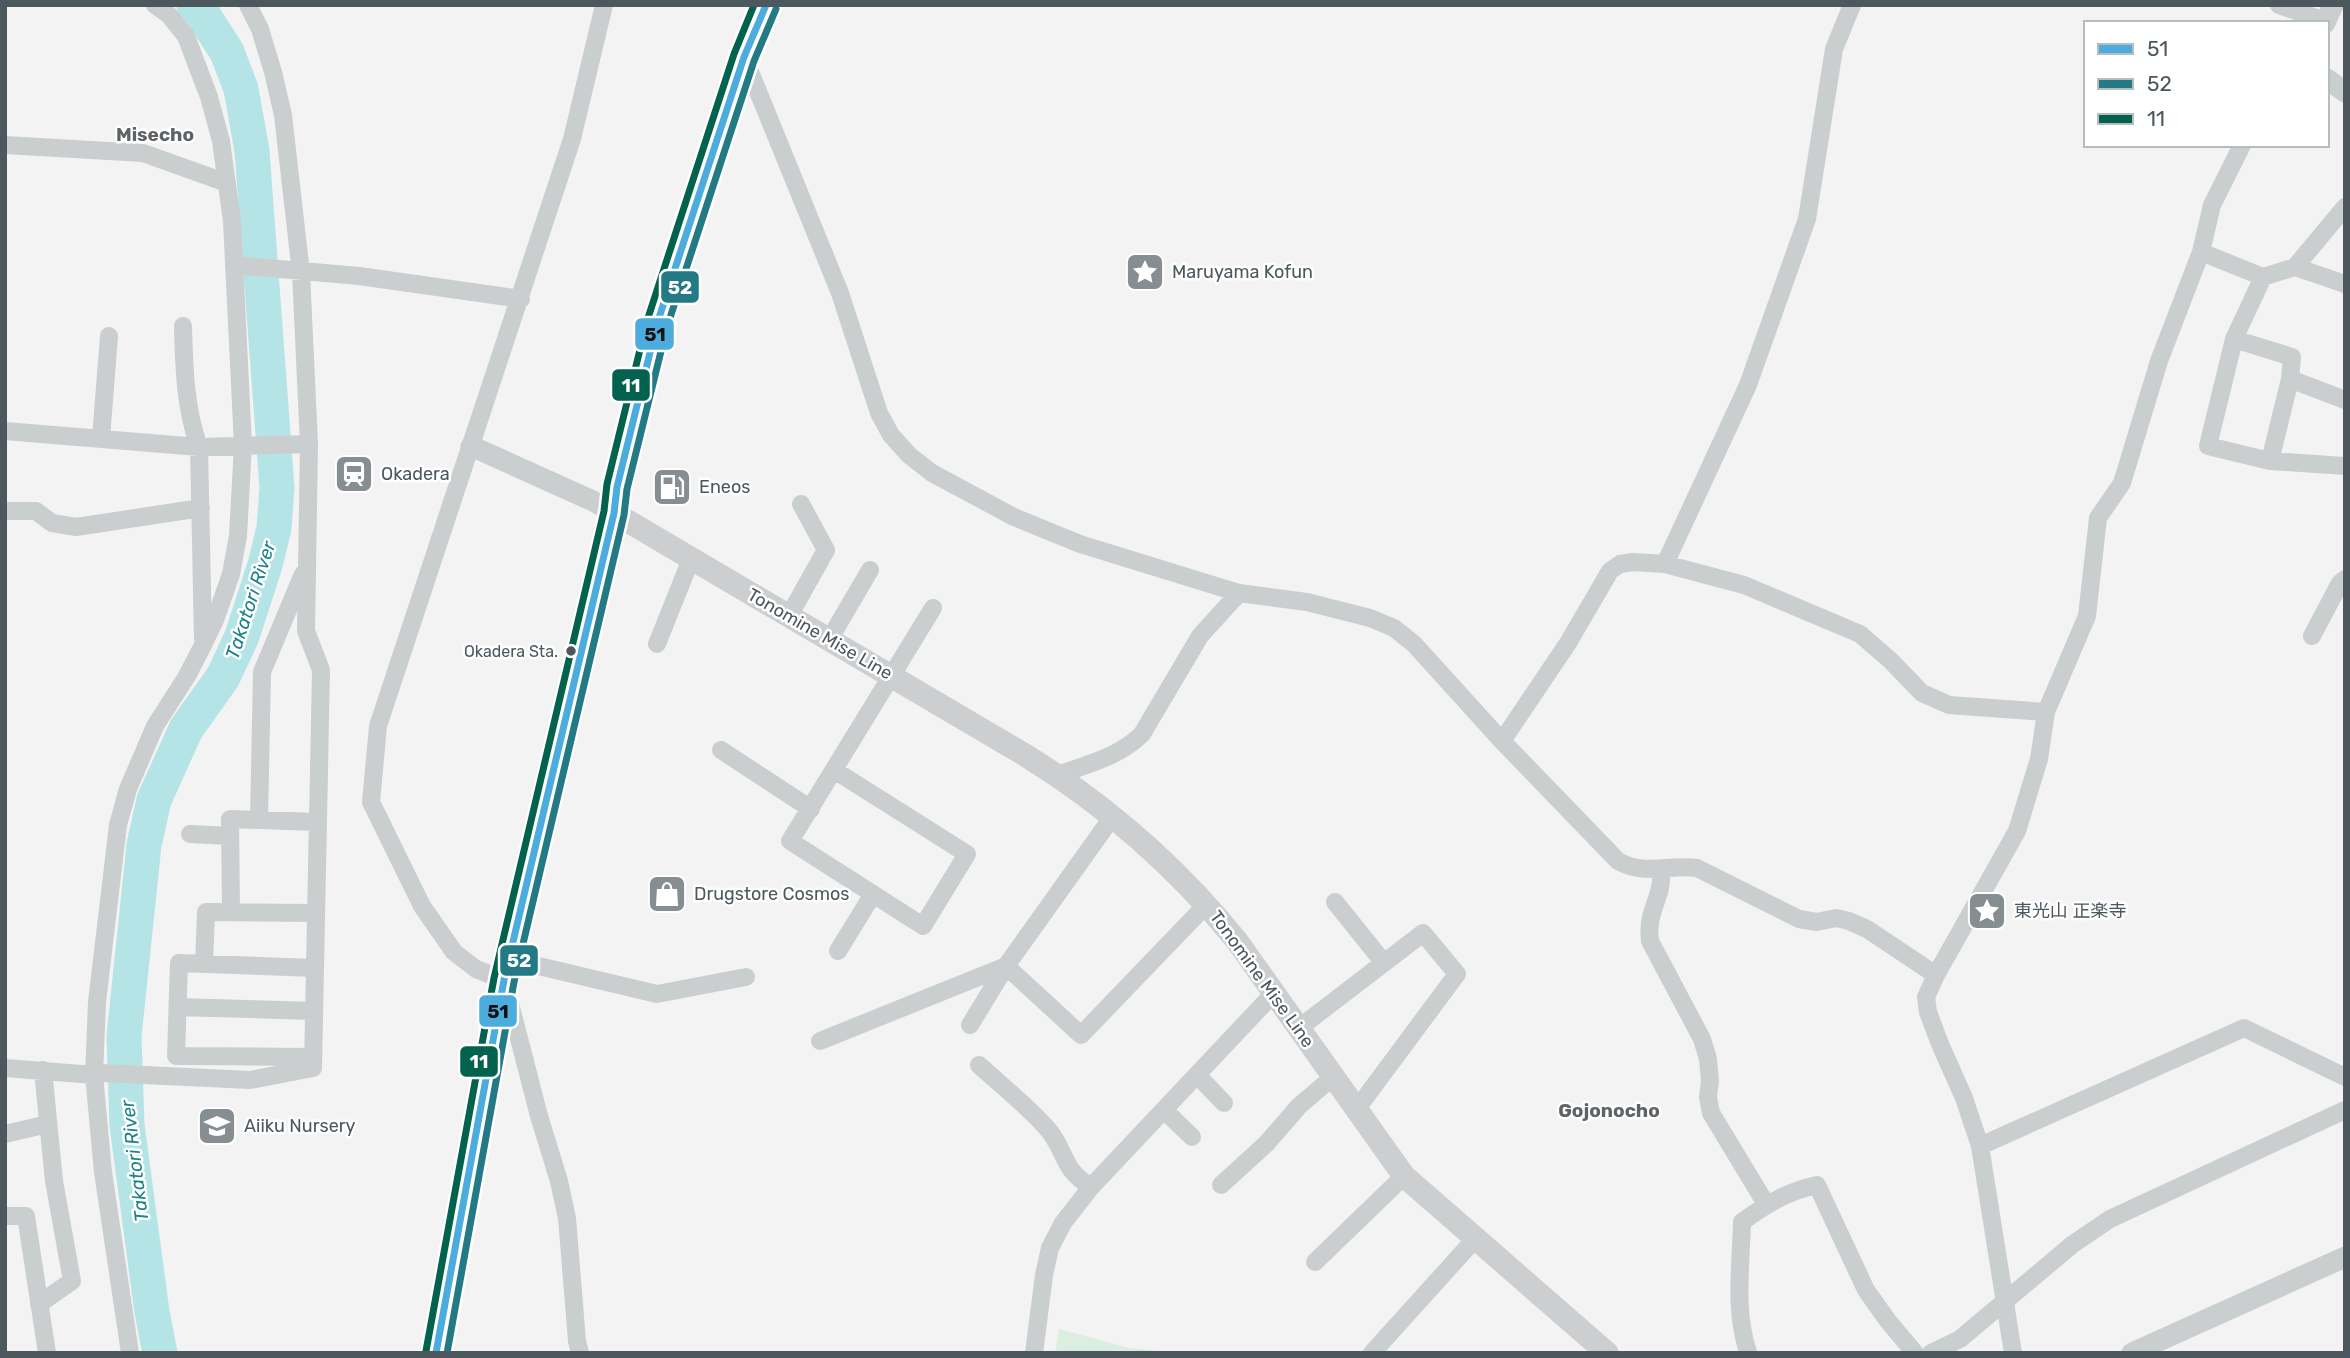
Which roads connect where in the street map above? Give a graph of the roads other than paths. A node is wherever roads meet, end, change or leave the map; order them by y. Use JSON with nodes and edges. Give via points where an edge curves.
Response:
{"nodes":[{"id":1,"x":155,"y":5,"type":"edge"},
{"id":2,"x":248,"y":5,"type":"edge"},
{"id":3,"x":604,"y":5,"type":"edge"},
{"id":4,"x":766,"y":5,"type":"edge"},
{"id":5,"x":1852,"y":5,"type":"edge"},
{"id":6,"x":2279,"y":5,"type":"edge"},
{"id":7,"x":2328,"y":16,"type":"edge"},
{"id":8,"x":744,"y":57,"type":"junction"},
{"id":9,"x":2329,"y":80,"type":"edge"},
{"id":10,"x":2345,"y":92,"type":"edge"},
{"id":11,"x":5,"y":145,"type":"edge"},
{"id":12,"x":2241,"y":147,"type":"edge"},
{"id":13,"x":227,"y":183,"type":"junction"},
{"id":14,"x":2345,"y":207,"type":"edge"},
{"id":15,"x":2201,"y":252,"type":"junction"},
{"id":16,"x":237,"y":265,"type":"junction"},
{"id":17,"x":2295,"y":267,"type":"junction"},
{"id":18,"x":294,"y":272,"type":"junction"},
{"id":19,"x":2263,"y":277,"type":"junction"},
{"id":20,"x":2345,"y":284,"type":"edge"},
{"id":21,"x":521,"y":299,"type":"junction"},
{"id":22,"x":183,"y":326,"type":"dead end"},
{"id":23,"x":109,"y":336,"type":"dead end"},
{"id":24,"x":2234,"y":339,"type":"junction"},
{"id":25,"x":2290,"y":379,"type":"junction"},
{"id":26,"x":2345,"y":400,"type":"edge"},
{"id":27,"x":5,"y":431,"type":"edge"},
{"id":28,"x":101,"y":438,"type":"junction"},
{"id":29,"x":306,"y":444,"type":"junction"},
{"id":30,"x":248,"y":445,"type":"junction"},
{"id":31,"x":471,"y":446,"type":"junction"},
{"id":32,"x":199,"y":447,"type":"junction"},
{"id":33,"x":2270,"y":461,"type":"junction"},
{"id":34,"x":2345,"y":466,"type":"edge"},
{"id":35,"x":801,"y":504,"type":"dead end"},
{"id":36,"x":201,"y":509,"type":"junction"},
{"id":37,"x":5,"y":510,"type":"edge"},
{"id":38,"x":614,"y":513,"type":"junction"},
{"id":39,"x":691,"y":559,"type":"junction"},
{"id":40,"x":307,"y":564,"type":"junction"},
{"id":41,"x":1665,"y":564,"type":"junction"},
{"id":42,"x":870,"y":570,"type":"dead end"},
{"id":43,"x":2345,"y":579,"type":"edge"},
{"id":44,"x":1239,"y":593,"type":"junction"},
{"id":45,"x":933,"y":608,"type":"dead end"},
{"id":46,"x":789,"y":616,"type":"junction"},
{"id":47,"x":2312,"y":636,"type":"dead end"},
{"id":48,"x":829,"y":640,"type":"junction"},
{"id":49,"x":657,"y":644,"type":"dead end"},
{"id":50,"x":203,"y":645,"type":"junction"},
{"id":51,"x":892,"y":676,"type":"junction"},
{"id":52,"x":2046,"y":712,"type":"junction"},
{"id":53,"x":1502,"y":741,"type":"junction"},
{"id":54,"x":722,"y":750,"type":"dead end"},
{"id":55,"x":834,"y":770,"type":"junction"},
{"id":56,"x":1058,"y":775,"type":"junction"},
{"id":57,"x":811,"y":809,"type":"junction"},
{"id":58,"x":1113,"y":816,"type":"junction"},
{"id":59,"x":259,"y":819,"type":"junction"},
{"id":60,"x":317,"y":822,"type":"junction"},
{"id":61,"x":190,"y":834,"type":"dead end"},
{"id":62,"x":230,"y":836,"type":"junction"},
{"id":63,"x":1661,"y":869,"type":"junction"},
{"id":64,"x":873,"y":894,"type":"junction"},
{"id":65,"x":1335,"y":902,"type":"dead end"},
{"id":66,"x":1207,"y":904,"type":"junction"},
{"id":67,"x":231,"y":912,"type":"junction"},
{"id":68,"x":316,"y":913,"type":"junction"},
{"id":69,"x":838,"y":951,"type":"dead end"},
{"id":70,"x":204,"y":964,"type":"junction"},
{"id":71,"x":1384,"y":964,"type":"junction"},
{"id":72,"x":1006,"y":966,"type":"junction"},
{"id":73,"x":314,"y":968,"type":"junction"},
{"id":74,"x":506,"y":970,"type":"junction"},
{"id":75,"x":1936,"y":975,"type":"junction"},
{"id":76,"x":746,"y":978,"type":"dead end"},
{"id":77,"x":1274,"y":993,"type":"junction"},
{"id":78,"x":178,"y":1007,"type":"junction"},
{"id":79,"x":314,"y":1011,"type":"junction"},
{"id":80,"x":970,"y":1025,"type":"dead end"},
{"id":81,"x":1299,"y":1028,"type":"junction"},
{"id":82,"x":820,"y":1041,"type":"dead end"},
{"id":83,"x":313,"y":1057,"type":"junction"},
{"id":84,"x":979,"y":1065,"type":"dead end"},
{"id":85,"x":5,"y":1068,"type":"edge"},
{"id":86,"x":43,"y":1070,"type":"junction"},
{"id":87,"x":98,"y":1074,"type":"junction"},
{"id":88,"x":1197,"y":1075,"type":"junction"},
{"id":89,"x":1333,"y":1077,"type":"junction"},
{"id":90,"x":2345,"y":1077,"type":"edge"},
{"id":91,"x":1224,"y":1103,"type":"dead end"},
{"id":92,"x":1164,"y":1110,"type":"junction"},
{"id":93,"x":1356,"y":1110,"type":"junction"},
{"id":94,"x":2345,"y":1110,"type":"edge"},
{"id":95,"x":48,"y":1124,"type":"junction"},
{"id":96,"x":5,"y":1133,"type":"edge"},
{"id":97,"x":1192,"y":1138,"type":"dead end"},
{"id":98,"x":1980,"y":1146,"type":"junction"},
{"id":99,"x":1404,"y":1176,"type":"junction"},
{"id":100,"x":1221,"y":1185,"type":"dead end"},
{"id":101,"x":1091,"y":1187,"type":"junction"},
{"id":102,"x":1766,"y":1204,"type":"junction"},
{"id":103,"x":5,"y":1216,"type":"edge"},
{"id":104,"x":1475,"y":1239,"type":"junction"},
{"id":105,"x":2345,"y":1257,"type":"edge"},
{"id":106,"x":1315,"y":1262,"type":"dead end"},
{"id":107,"x":2005,"y":1303,"type":"junction"},
{"id":108,"x":39,"y":1304,"type":"junction"},
{"id":109,"x":47,"y":1353,"type":"edge"},
{"id":110,"x":130,"y":1353,"type":"edge"},
{"id":111,"x":436,"y":1353,"type":"edge"},
{"id":112,"x":580,"y":1353,"type":"edge"},
{"id":113,"x":1034,"y":1353,"type":"edge"},
{"id":114,"x":1372,"y":1353,"type":"edge"},
{"id":115,"x":1607,"y":1353,"type":"edge"},
{"id":116,"x":1748,"y":1353,"type":"edge"},
{"id":117,"x":1915,"y":1353,"type":"edge"},
{"id":118,"x":1931,"y":1353,"type":"edge"},
{"id":119,"x":2013,"y":1353,"type":"edge"},
{"id":120,"x":2132,"y":1353,"type":"edge"}],
"edges":[{"from":1,"to":13,"type":"street","via":[[186,36],[195,58],[221,141]]},
{"from":2,"to":18,"type":"street","via":[[260,29],[283,115]]},
{"from":3,"to":21,"type":"street","via":[[572,139]]},
{"from":4,"to":8,"type":"highway"},
{"from":5,"to":41,"type":"street","via":[[1834,49],[1807,219],[1748,385]]},
{"from":6,"to":7,"type":"street"},
{"from":8,"to":38,"type":"highway","via":[[657,324]]},
{"from":8,"to":44,"type":"street","via":[[840,293],[879,413],[909,455],[943,479],[1046,531]]},
{"from":9,"to":10,"type":"street"},
{"from":11,"to":13,"type":"street","via":[[143,153]]},
{"from":12,"to":15,"type":"street","via":[[2212,205]]},
{"from":13,"to":16,"type":"street"},
{"from":14,"to":17,"type":"street"},
{"from":15,"to":19,"type":"street"},
{"from":15,"to":52,"type":"street","via":[[2159,360],[2122,484],[2098,518],[2087,616]]},
{"from":16,"to":18,"type":"street"},
{"from":16,"to":30,"type":"street"},
{"from":17,"to":19,"type":"street"},
{"from":17,"to":20,"type":"street"},
{"from":18,"to":21,"type":"street","via":[[359,276]]},
{"from":18,"to":29,"type":"street"},
{"from":19,"to":24,"type":"street"},
{"from":21,"to":31,"type":"street"},
{"from":22,"to":32,"type":"street","via":[[184,369]]},
{"from":23,"to":28,"type":"street"},
{"from":24,"to":25,"type":"street","via":[[2292,357]]},
{"from":24,"to":33,"type":"street","via":[[2208,446]]},
{"from":25,"to":26,"type":"street"},
{"from":25,"to":33,"type":"street"},
{"from":27,"to":28,"type":"street"},
{"from":28,"to":32,"type":"street"},
{"from":29,"to":30,"type":"street"},
{"from":29,"to":40,"type":"street"},
{"from":30,"to":32,"type":"street"},
{"from":30,"to":50,"type":"street","via":[[231,574]]},
{"from":31,"to":38,"type":"street"},
{"from":31,"to":74,"type":"street","via":[[378,726],[370,802],[422,906],[454,952],[476,969]]},
{"from":32,"to":36,"type":"street"},
{"from":33,"to":34,"type":"street"},
{"from":35,"to":46,"type":"street","via":[[826,550]]},
{"from":36,"to":37,"type":"street","via":[[76,527],[52,523],[36,511]]},
{"from":36,"to":50,"type":"street"},
{"from":38,"to":39,"type":"main road","name":"Tonomine Mise Line"},
{"from":38,"to":74,"type":"highway"},
{"from":39,"to":46,"type":"main road","name":"Tonomine Mise Line"},
{"from":39,"to":49,"type":"street"},
{"from":40,"to":59,"type":"street","via":[[262,671]]},
{"from":40,"to":60,"type":"street","via":[[306,631],[321,670]]},
{"from":41,"to":52,"type":"street","via":[[1744,585],[1860,634],[1922,692],[1949,705]]},
{"from":41,"to":53,"type":"street","via":[[1633,562],[1610,571]]},
{"from":42,"to":48,"type":"street"},
{"from":43,"to":47,"type":"street"},
{"from":44,"to":53,"type":"street","via":[[1307,602],[1394,628]]},
{"from":44,"to":56,"type":"street","via":[[1200,636],[1142,734],[1129,747]]},
{"from":45,"to":51,"type":"street"},
{"from":46,"to":48,"type":"main road","name":"Tonomine Mise Line"},
{"from":48,"to":51,"type":"main road","name":"Tonomine Mise Line"},
{"from":50,"to":87,"type":"street","via":[[155,726],[118,825],[97,1002]]},
{"from":51,"to":55,"type":"street"},
{"from":51,"to":56,"type":"main road","name":"Tonomine Mise Line"},
{"from":52,"to":75,"type":"street","via":[[2039,759],[2017,831]]},
{"from":53,"to":63,"type":"street","via":[[1618,861],[1630,868]]},
{"from":54,"to":57,"type":"street"},
{"from":55,"to":57,"type":"street"},
{"from":55,"to":64,"type":"street","via":[[967,854],[923,926]]},
{"from":56,"to":58,"type":"main road","name":"Tonomine Mise Line"},
{"from":57,"to":64,"type":"street","via":[[790,841]]},
{"from":58,"to":66,"type":"main road","name":"Tonomine Mise Line"},
{"from":58,"to":72,"type":"street"},
{"from":59,"to":60,"type":"street"},
{"from":59,"to":62,"type":"street","via":[[230,819]]},
{"from":60,"to":68,"type":"street"},
{"from":61,"to":62,"type":"street"},
{"from":62,"to":67,"type":"street"},
{"from":63,"to":75,"type":"street","via":[[1697,868],[1799,919],[1849,921]]},
{"from":63,"to":102,"type":"street","via":[[1661,891],[1648,926],[1650,941],[1702,1039],[1708,1059],[1711,1113]]},
{"from":64,"to":69,"type":"street"},
{"from":65,"to":71,"type":"street"},
{"from":66,"to":72,"type":"street","via":[[1081,1035]]},
{"from":66,"to":77,"type":"main road","name":"Tonomine Mise Line"},
{"from":67,"to":68,"type":"street"},
{"from":67,"to":70,"type":"street","via":[[206,912]]},
{"from":68,"to":73,"type":"street"},
{"from":70,"to":73,"type":"street"},
{"from":70,"to":78,"type":"street","via":[[178,962]]},
{"from":71,"to":81,"type":"street"},
{"from":71,"to":93,"type":"street","via":[[1423,933],[1457,974]]},
{"from":72,"to":80,"type":"street"},
{"from":72,"to":82,"type":"street"},
{"from":73,"to":79,"type":"street"},
{"from":74,"to":76,"type":"street","via":[[657,994]]},
{"from":74,"to":111,"type":"highway"},
{"from":74,"to":112,"type":"street","via":[[567,1218]]},
{"from":75,"to":98,"type":"street","via":[[1926,997],[1928,1012]]},
{"from":77,"to":81,"type":"main road","name":"Tonomine Mise Line"},
{"from":77,"to":88,"type":"street"},
{"from":78,"to":79,"type":"street"},
{"from":78,"to":83,"type":"street","via":[[176,1056]]},
{"from":79,"to":83,"type":"street"},
{"from":81,"to":89,"type":"main road","name":"Tonomine Mise Line"},
{"from":83,"to":87,"type":"street","via":[[313,1068],[250,1080]]},
{"from":84,"to":101,"type":"street","via":[[1046,1126],[1074,1177]]},
{"from":85,"to":86,"type":"street"},
{"from":86,"to":87,"type":"street"},
{"from":86,"to":95,"type":"street"},
{"from":87,"to":110,"type":"street","via":[[103,1172]]},
{"from":88,"to":91,"type":"street"},
{"from":88,"to":92,"type":"street"},
{"from":89,"to":93,"type":"main road","name":"Tonomine Mise Line"},
{"from":89,"to":100,"type":"street"},
{"from":90,"to":98,"type":"street","via":[[2244,1028]]},
{"from":92,"to":97,"type":"street"},
{"from":92,"to":101,"type":"street"},
{"from":93,"to":99,"type":"main road","name":"Tonomine Mise Line"},
{"from":94,"to":107,"type":"street","via":[[2110,1219],[2073,1244]]},
{"from":95,"to":96,"type":"street"},
{"from":95,"to":108,"type":"street","via":[[72,1282]]},
{"from":98,"to":107,"type":"street"},
{"from":99,"to":104,"type":"main road","name":"Tonomine Mise Line"},
{"from":99,"to":106,"type":"street"},
{"from":101,"to":113,"type":"street","via":[[1050,1248]]},
{"from":102,"to":116,"type":"street","via":[[1742,1222],[1739,1307]]},
{"from":102,"to":117,"type":"street","via":[[1817,1185],[1866,1290]]},
{"from":103,"to":108,"type":"street","via":[[26,1216]]},
{"from":104,"to":114,"type":"street"},
{"from":104,"to":115,"type":"main road","name":"Tonomine Mise Line"},
{"from":105,"to":120,"type":"street"},
{"from":107,"to":118,"type":"street","via":[[1960,1339]]},
{"from":107,"to":119,"type":"street"},
{"from":108,"to":109,"type":"street"}]}
